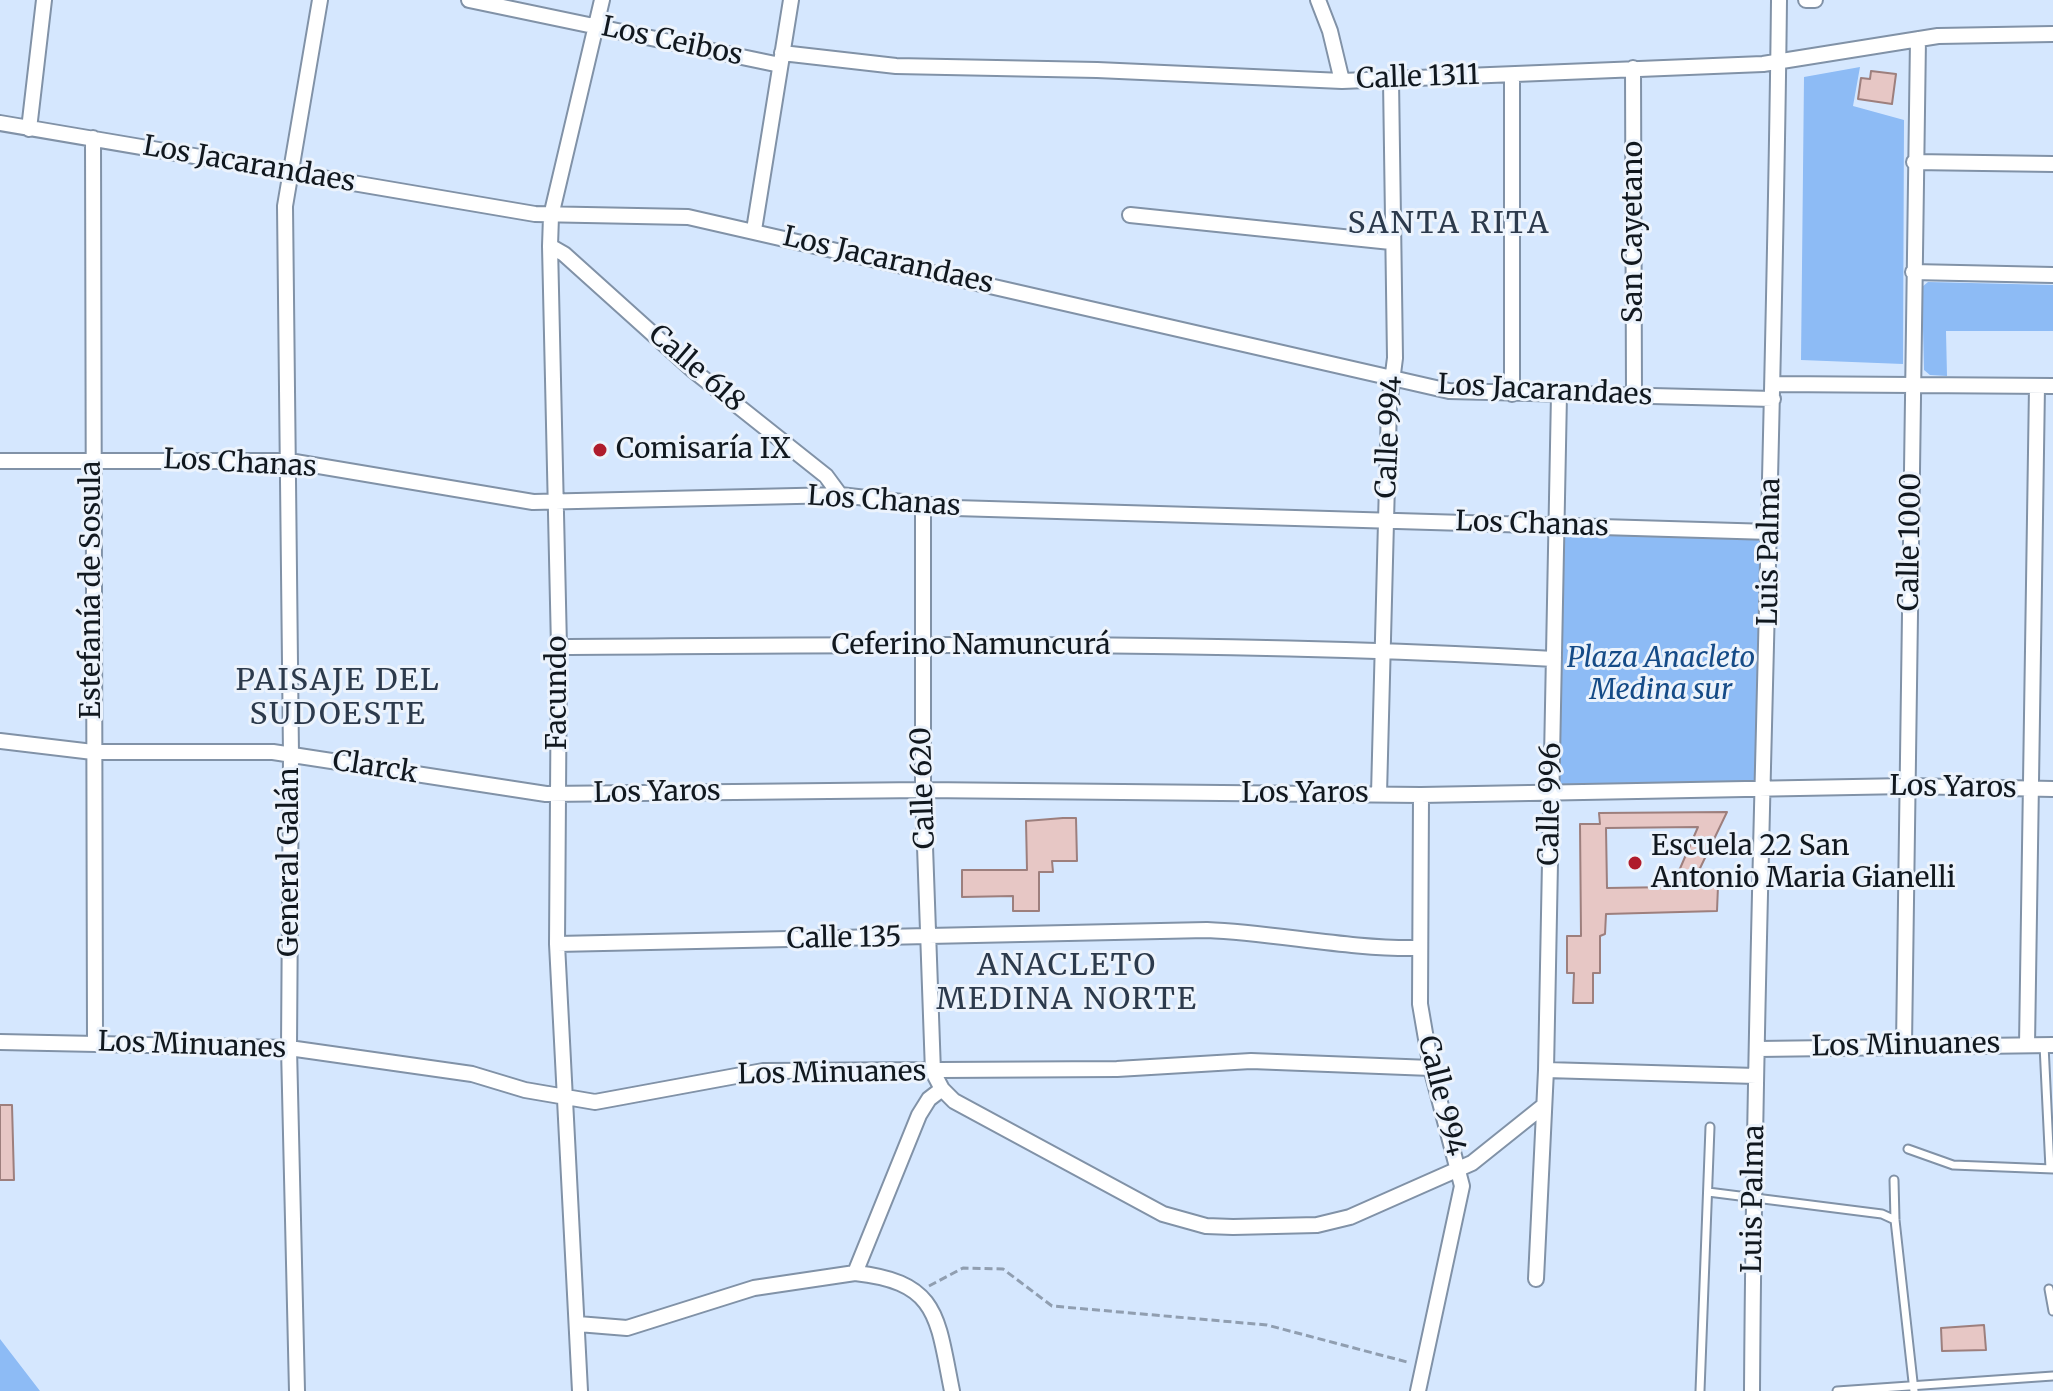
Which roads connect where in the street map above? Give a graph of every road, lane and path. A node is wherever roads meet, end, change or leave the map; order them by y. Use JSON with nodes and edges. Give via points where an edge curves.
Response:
{"nodes":[{"id":1,"x":44,"y":0,"type":"edge"},
{"id":2,"x":320,"y":0,"type":"edge"},
{"id":3,"x":469,"y":0,"type":"edge"},
{"id":4,"x":602,"y":0,"type":"edge"},
{"id":5,"x":791,"y":0,"type":"edge"},
{"id":6,"x":1318,"y":0,"type":"edge"},
{"id":7,"x":1779,"y":0,"type":"edge"},
{"id":8,"x":1806,"y":0,"type":"edge"},
{"id":9,"x":1815,"y":0,"type":"edge"},
{"id":10,"x":598,"y":26,"type":"junction"},
{"id":11,"x":2053,"y":34,"type":"edge"},
{"id":12,"x":1918,"y":39,"type":"junction"},
{"id":13,"x":781,"y":59,"type":"junction"},
{"id":14,"x":1778,"y":62,"type":"junction"},
{"id":15,"x":1633,"y":68,"type":"junction"},
{"id":16,"x":1512,"y":75,"type":"junction"},
{"id":17,"x":1391,"y":80,"type":"junction"},
{"id":18,"x":1342,"y":81,"type":"junction"},
{"id":19,"x":0,"y":123,"type":"edge"},
{"id":20,"x":29,"y":129,"type":"junction"},
{"id":21,"x":93,"y":138,"type":"junction"},
{"id":22,"x":1914,"y":162,"type":"junction"},
{"id":23,"x":2053,"y":164,"type":"edge"},
{"id":24,"x":289,"y":171,"type":"junction"},
{"id":25,"x":1130,"y":215,"type":"dead end"},
{"id":26,"x":551,"y":216,"type":"junction"},
{"id":27,"x":754,"y":230,"type":"junction"},
{"id":28,"x":1391,"y":242,"type":"junction"},
{"id":29,"x":550,"y":246,"type":"junction"},
{"id":30,"x":1913,"y":272,"type":"junction"},
{"id":31,"x":2053,"y":275,"type":"edge"},
{"id":32,"x":1393,"y":378,"type":"junction"},
{"id":33,"x":1913,"y":386,"type":"junction"},
{"id":34,"x":2037,"y":386,"type":"junction"},
{"id":35,"x":2053,"y":386,"type":"edge"},
{"id":36,"x":1774,"y":392,"type":"junction"},
{"id":37,"x":1512,"y":394,"type":"junction"},
{"id":38,"x":1559,"y":394,"type":"junction"},
{"id":39,"x":1634,"y":397,"type":"junction"},
{"id":40,"x":91,"y":460,"type":"junction"},
{"id":41,"x":0,"y":461,"type":"edge"},
{"id":42,"x":289,"y":461,"type":"junction"},
{"id":43,"x":840,"y":495,"type":"junction"},
{"id":44,"x":554,"y":502,"type":"junction"},
{"id":45,"x":923,"y":504,"type":"junction"},
{"id":46,"x":1386,"y":521,"type":"junction"},
{"id":47,"x":1557,"y":526,"type":"junction"},
{"id":48,"x":1771,"y":532,"type":"junction"},
{"id":49,"x":921,"y":645,"type":"junction"},
{"id":50,"x":559,"y":647,"type":"junction"},
{"id":51,"x":1382,"y":649,"type":"junction"},
{"id":52,"x":1554,"y":659,"type":"junction"},
{"id":53,"x":0,"y":741,"type":"edge"},
{"id":54,"x":93,"y":752,"type":"junction"},
{"id":55,"x":291,"y":755,"type":"junction"},
{"id":56,"x":1907,"y":786,"type":"junction"},
{"id":57,"x":2032,"y":788,"type":"junction"},
{"id":58,"x":1764,"y":789,"type":"junction"},
{"id":59,"x":2053,"y":789,"type":"edge"},
{"id":60,"x":923,"y":790,"type":"junction"},
{"id":61,"x":557,"y":794,"type":"junction"},
{"id":62,"x":1379,"y":794,"type":"junction"},
{"id":63,"x":1552,"y":794,"type":"junction"},
{"id":64,"x":1421,"y":795,"type":"junction"},
{"id":65,"x":930,"y":938,"type":"junction"},
{"id":66,"x":557,"y":944,"type":"junction"},
{"id":67,"x":1417,"y":948,"type":"junction"},
{"id":68,"x":95,"y":1041,"type":"junction"},
{"id":69,"x":0,"y":1042,"type":"edge"},
{"id":70,"x":1904,"y":1045,"type":"junction"},
{"id":71,"x":2027,"y":1045,"type":"junction"},
{"id":72,"x":2048,"y":1045,"type":"edge"},
{"id":73,"x":289,"y":1048,"type":"junction"},
{"id":74,"x":1758,"y":1049,"type":"junction"},
{"id":75,"x":1431,"y":1068,"type":"junction"},
{"id":76,"x":1546,"y":1070,"type":"junction"},
{"id":77,"x":933,"y":1072,"type":"junction"},
{"id":78,"x":1756,"y":1076,"type":"junction"},
{"id":79,"x":942,"y":1089,"type":"junction"},
{"id":80,"x":564,"y":1098,"type":"junction"},
{"id":81,"x":1542,"y":1107,"type":"junction"},
{"id":82,"x":1710,"y":1127,"type":"dead end"},
{"id":83,"x":1908,"y":1149,"type":"dead end"},
{"id":84,"x":2051,"y":1169,"type":"edge"},
{"id":85,"x":1459,"y":1170,"type":"junction"},
{"id":86,"x":1894,"y":1180,"type":"dead end"},
{"id":87,"x":1708,"y":1192,"type":"junction"},
{"id":88,"x":1754,"y":1197,"type":"junction"},
{"id":89,"x":1895,"y":1220,"type":"junction"},
{"id":90,"x":855,"y":1273,"type":"junction"},
{"id":91,"x":1536,"y":1279,"type":"dead end"},
{"id":92,"x":2049,"y":1289,"type":"dead end"},
{"id":93,"x":919,"y":1291,"type":"junction"},
{"id":94,"x":2053,"y":1311,"type":"edge"},
{"id":95,"x":578,"y":1324,"type":"junction"},
{"id":96,"x":1423,"y":1366,"type":"junction"},
{"id":97,"x":2053,"y":1376,"type":"edge"},
{"id":98,"x":1913,"y":1388,"type":"edge"},
{"id":99,"x":297,"y":1391,"type":"edge"},
{"id":100,"x":580,"y":1391,"type":"edge"},
{"id":101,"x":952,"y":1391,"type":"edge"},
{"id":102,"x":1418,"y":1391,"type":"edge"},
{"id":103,"x":1700,"y":1391,"type":"edge"},
{"id":104,"x":1752,"y":1391,"type":"edge"},
{"id":105,"x":1837,"y":1391,"type":"edge"}],
"edges":[{"from":1,"to":20,"type":"street"},
{"from":2,"to":24,"type":"street","name":"General Galán"},
{"from":3,"to":10,"type":"street","name":"Los Ceibos"},
{"from":4,"to":10,"type":"street","name":"Facundo"},
{"from":5,"to":13,"type":"street"},
{"from":6,"to":18,"type":"street"},
{"from":7,"to":14,"type":"street","name":"Luis Palma"},
{"from":8,"to":9,"type":"street"},
{"from":10,"to":13,"type":"street","name":"Los Ceibos"},
{"from":10,"to":26,"type":"street","name":"Facundo"},
{"from":11,"to":12,"type":"street","name":"Calle 1311"},
{"from":12,"to":14,"type":"street","name":"Calle 1311"},
{"from":12,"to":22,"type":"street","name":"Calle 1000"},
{"from":13,"to":18,"type":"street","name":"Calle 1311"},
{"from":13,"to":27,"type":"street"},
{"from":14,"to":15,"type":"street","name":"Calle 1311"},
{"from":14,"to":36,"type":"street","name":"Luis Palma"},
{"from":15,"to":16,"type":"street","name":"Calle 1311"},
{"from":15,"to":39,"type":"street","name":"San Cayetano"},
{"from":16,"to":17,"type":"street","name":"Calle 1311"},
{"from":16,"to":37,"type":"street"},
{"from":17,"to":18,"type":"street","name":"Calle 1311"},
{"from":17,"to":28,"type":"street","name":"Calle 994"},
{"from":19,"to":20,"type":"street","name":"Los Jacarandaes"},
{"from":20,"to":21,"type":"street","name":"Los Jacarandaes"},
{"from":21,"to":24,"type":"street","name":"Los Jacarandaes"},
{"from":21,"to":40,"type":"street","name":"Estefanía de Sosula"},
{"from":22,"to":23,"type":"street"},
{"from":22,"to":30,"type":"street","name":"Calle 1000"},
{"from":24,"to":26,"type":"street","name":"Los Jacarandaes"},
{"from":24,"to":42,"type":"street","name":"General Galán"},
{"from":25,"to":28,"type":"street"},
{"from":26,"to":27,"type":"street","name":"Los Jacarandaes","via":[[670,214]]},
{"from":26,"to":29,"type":"street","name":"Facundo"},
{"from":27,"to":32,"type":"street","name":"Los Jacarandaes"},
{"from":28,"to":32,"type":"street","name":"Calle 994"},
{"from":29,"to":43,"type":"street","name":"Calle 618","via":[[826,476]]},
{"from":29,"to":44,"type":"street","name":"Facundo"},
{"from":30,"to":31,"type":"street"},
{"from":30,"to":33,"type":"street","name":"Calle 1000"},
{"from":32,"to":37,"type":"street","name":"Los Jacarandaes","via":[[1449,391]]},
{"from":32,"to":46,"type":"street","name":"Calle 994"},
{"from":33,"to":34,"type":"street","name":"Los Jacarandaes"},
{"from":33,"to":36,"type":"street","name":"Los Jacarandaes"},
{"from":33,"to":56,"type":"street","name":"Calle 1000"},
{"from":34,"to":35,"type":"street","name":"Los Jacarandaes"},
{"from":34,"to":57,"type":"street"},
{"from":36,"to":39,"type":"street","name":"Los Jacarandaes"},
{"from":36,"to":48,"type":"street","name":"Luis Palma"},
{"from":37,"to":38,"type":"street","name":"Los Jacarandaes"},
{"from":38,"to":39,"type":"street","name":"Los Jacarandaes"},
{"from":38,"to":47,"type":"street","name":"Calle 996"},
{"from":40,"to":41,"type":"street","name":"Los Chanas"},
{"from":40,"to":42,"type":"street","name":"Los Chanas"},
{"from":40,"to":54,"type":"street","name":"Estefanía de Sosula"},
{"from":42,"to":44,"type":"street","name":"Los Chanas","via":[[519,501]]},
{"from":42,"to":55,"type":"street","name":"General Galán"},
{"from":43,"to":44,"type":"street","name":"Los Chanas"},
{"from":43,"to":45,"type":"street","name":"Los Chanas"},
{"from":44,"to":50,"type":"street","name":"Facundo"},
{"from":45,"to":46,"type":"street","name":"Los Chanas"},
{"from":45,"to":49,"type":"street","name":"Calle 620"},
{"from":46,"to":47,"type":"street","name":"Los Chanas"},
{"from":46,"to":51,"type":"street","name":"Calle 994"},
{"from":47,"to":48,"type":"street","name":"Los Chanas"},
{"from":47,"to":52,"type":"street","name":"Calle 996"},
{"from":48,"to":58,"type":"street","name":"Luis Palma"},
{"from":49,"to":50,"type":"street","name":"Ceferino Namuncurá"},
{"from":49,"to":51,"type":"street","name":"Ceferino Namuncurá"},
{"from":49,"to":60,"type":"street","name":"Calle 620"},
{"from":50,"to":61,"type":"street","name":"Facundo"},
{"from":51,"to":52,"type":"street","name":"Ceferino Namuncurá"},
{"from":51,"to":62,"type":"street","name":"Calle 994"},
{"from":52,"to":63,"type":"street","name":"Calle 996"},
{"from":53,"to":54,"type":"street","name":"Clarck"},
{"from":54,"to":55,"type":"street","name":"Clarck"},
{"from":54,"to":68,"type":"street","name":"Estefanía de Sosula"},
{"from":55,"to":61,"type":"street","name":"Clarck"},
{"from":55,"to":73,"type":"street","name":"General Galán"},
{"from":56,"to":57,"type":"street","name":"Los Yaros"},
{"from":56,"to":58,"type":"street","name":"Los Yaros"},
{"from":56,"to":70,"type":"street","name":"Calle 1000"},
{"from":57,"to":59,"type":"street","name":"Los Yaros"},
{"from":57,"to":71,"type":"street"},
{"from":58,"to":63,"type":"street","name":"Los Yaros"},
{"from":58,"to":74,"type":"street","name":"Luis Palma"},
{"from":60,"to":61,"type":"street","name":"Los Yaros"},
{"from":60,"to":62,"type":"street","name":"Los Yaros"},
{"from":60,"to":65,"type":"street","name":"Calle 620"},
{"from":61,"to":66,"type":"street","name":"Facundo"},
{"from":62,"to":64,"type":"street","name":"Los Yaros"},
{"from":63,"to":64,"type":"street","name":"Los Yaros"},
{"from":63,"to":76,"type":"street","name":"Calle 996"},
{"from":64,"to":67,"type":"street","name":"Calle 994"},
{"from":65,"to":66,"type":"street","name":"Calle 135"},
{"from":65,"to":67,"type":"street","name":"Calle 135","via":[[1207,930],[1370,948]]},
{"from":65,"to":77,"type":"street","name":"Calle 620"},
{"from":66,"to":80,"type":"street","name":"Facundo"},
{"from":67,"to":75,"type":"street","name":"Calle 994"},
{"from":68,"to":69,"type":"street","name":"Los Minuanes"},
{"from":68,"to":73,"type":"street","name":"Los Minuanes"},
{"from":70,"to":71,"type":"street","name":"Los Minuanes"},
{"from":70,"to":74,"type":"street","name":"Los Minuanes"},
{"from":71,"to":72,"type":"street","name":"Los Minuanes"},
{"from":72,"to":84,"type":"lane"},
{"from":73,"to":80,"type":"street","name":"Los Minuanes","via":[[472,1074]]},
{"from":73,"to":99,"type":"street","name":"General Galán"},
{"from":74,"to":78,"type":"street","name":"Luis Palma"},
{"from":75,"to":77,"type":"street","name":"Los Minuanes","via":[[1251,1061]]},
{"from":75,"to":85,"type":"street","name":"Calle 994"},
{"from":76,"to":78,"type":"street"},
{"from":76,"to":81,"type":"street","name":"Calle 996"},
{"from":77,"to":79,"type":"street"},
{"from":77,"to":80,"type":"street","name":"Los Minuanes","via":[[745,1072],[595,1102]]},
{"from":78,"to":88,"type":"street","name":"Luis Palma"},
{"from":79,"to":85,"type":"street","via":[[954,1101],[1070,1166],[1163,1214],[1206,1226],[1332,1224]]},
{"from":79,"to":90,"type":"street","via":[[919,1115]]},
{"from":80,"to":95,"type":"street","name":"Facundo"},
{"from":81,"to":85,"type":"street"},
{"from":81,"to":91,"type":"street","name":"Calle 996"},
{"from":82,"to":87,"type":"lane"},
{"from":83,"to":84,"type":"lane","via":[[1953,1165]]},
{"from":85,"to":96,"type":"street","name":"Calle 994","via":[[1459,1212]]},
{"from":86,"to":89,"type":"lane"},
{"from":87,"to":88,"type":"lane"},
{"from":87,"to":103,"type":"lane"},
{"from":88,"to":89,"type":"lane"},
{"from":88,"to":104,"type":"street","name":"Luis Palma"},
{"from":89,"to":98,"type":"lane"},
{"from":90,"to":93,"type":"street","via":[[897,1279]]},
{"from":90,"to":95,"type":"street","via":[[754,1288],[627,1328]]},
{"from":92,"to":94,"type":"lane"},
{"from":93,"to":96,"type":"path","via":[[963,1268],[1003,1269],[1052,1306],[1267,1325]]},
{"from":93,"to":101,"type":"street","via":[[942,1345]]},
{"from":95,"to":100,"type":"street","name":"Facundo"},
{"from":96,"to":102,"type":"street","name":"Calle 994"},
{"from":97,"to":98,"type":"lane"},
{"from":98,"to":105,"type":"lane"}]}
